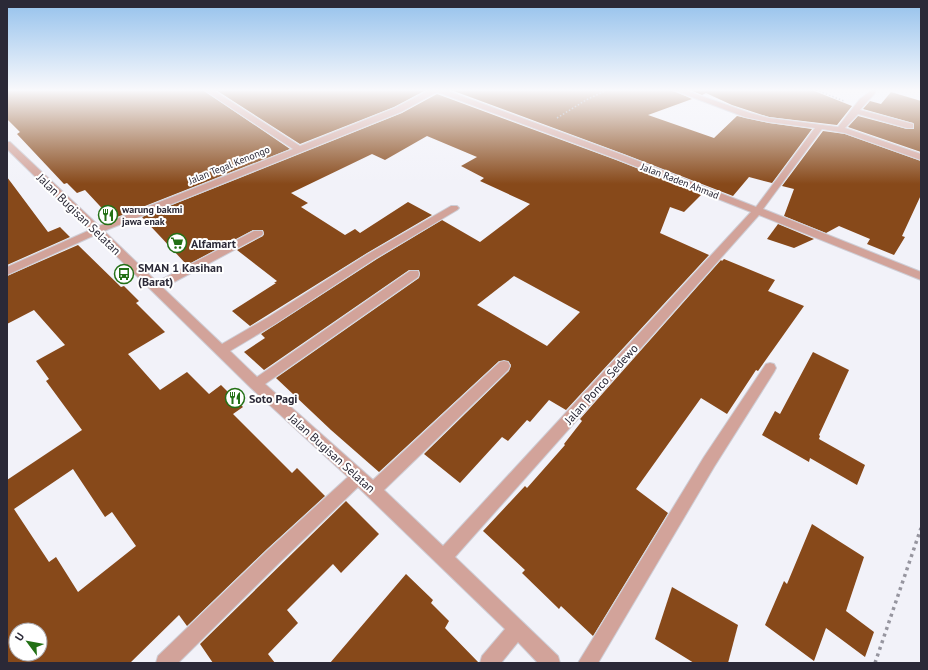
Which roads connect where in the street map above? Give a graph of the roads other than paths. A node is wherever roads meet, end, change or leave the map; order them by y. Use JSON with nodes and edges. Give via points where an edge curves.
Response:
{"nodes":[{"id":1,"x":256,"y":121,"type":"edge"},
{"id":2,"x":369,"y":121,"type":"edge"},
{"id":3,"x":523,"y":121,"type":"edge"},
{"id":4,"x":776,"y":121,"type":"edge"},
{"id":5,"x":847,"y":121,"type":"edge"},
{"id":6,"x":896,"y":121,"type":"edge"},
{"id":7,"x":910,"y":126,"type":"dead end"},
{"id":8,"x":818,"y":129,"type":"junction"},
{"id":9,"x":840,"y":130,"type":"junction"},
{"id":10,"x":8,"y":146,"type":"edge"},
{"id":11,"x":299,"y":149,"type":"junction"},
{"id":12,"x":921,"y":157,"type":"edge"},
{"id":13,"x":454,"y":208,"type":"dead end"},
{"id":14,"x":758,"y":210,"type":"junction"},
{"id":15,"x":96,"y":231,"type":"junction"},
{"id":16,"x":258,"y":233,"type":"dead end"},
{"id":17,"x":7,"y":271,"type":"edge"},
{"id":18,"x":414,"y":274,"type":"dead end"},
{"id":19,"x":921,"y":276,"type":"edge"},
{"id":20,"x":156,"y":287,"type":"junction"},
{"id":21,"x":222,"y":350,"type":"junction"},
{"id":22,"x":504,"y":366,"type":"dead end"},
{"id":23,"x":770,"y":368,"type":"dead end"},
{"id":24,"x":256,"y":384,"type":"junction"},
{"id":25,"x":358,"y":477,"type":"junction"},
{"id":26,"x":373,"y":490,"type":"junction"},
{"id":27,"x":443,"y":558,"type":"junction"},
{"id":28,"x":517,"y":628,"type":"junction"},
{"id":29,"x":165,"y":663,"type":"edge"},
{"id":30,"x":489,"y":663,"type":"edge"},
{"id":31,"x":552,"y":663,"type":"edge"},
{"id":32,"x":587,"y":663,"type":"edge"}],
"edges":[{"from":1,"to":11,"type":"street"},
{"from":2,"to":11,"type":"street","name":"Jalan Tegal Kenongo"},
{"from":3,"to":14,"type":"street","name":"Jalan Raden Ahmad"},
{"from":4,"to":8,"type":"street"},
{"from":5,"to":9,"type":"street"},
{"from":6,"to":7,"type":"street"},
{"from":8,"to":9,"type":"street"},
{"from":8,"to":14,"type":"street","name":"Jalan Ponco Sedewo"},
{"from":9,"to":12,"type":"street"},
{"from":10,"to":15,"type":"street","name":"Jalan Bugisan Selatan"},
{"from":11,"to":15,"type":"street","name":"Jalan Tegal Kenongo"},
{"from":13,"to":21,"type":"street"},
{"from":14,"to":19,"type":"street","name":"Jalan Raden Ahmad"},
{"from":14,"to":27,"type":"street","name":"Jalan Ponco Sedewo"},
{"from":15,"to":17,"type":"street","name":"Jalan Tegal Kenongo"},
{"from":15,"to":20,"type":"street","name":"Jalan Bugisan Selatan"},
{"from":16,"to":20,"type":"street"},
{"from":18,"to":24,"type":"street"},
{"from":20,"to":21,"type":"street","name":"Jalan Bugisan Selatan"},
{"from":21,"to":24,"type":"street","name":"Jalan Bugisan Selatan"},
{"from":22,"to":26,"type":"street"},
{"from":23,"to":32,"type":"street","via":[[709,462]]},
{"from":24,"to":25,"type":"street","name":"Jalan Bugisan Selatan"},
{"from":25,"to":26,"type":"street","name":"Jalan Bugisan Selatan"},
{"from":25,"to":29,"type":"street"},
{"from":26,"to":27,"type":"street","name":"Jalan Bugisan Selatan"},
{"from":27,"to":28,"type":"street","name":"Jalan Bugisan Selatan"},
{"from":28,"to":30,"type":"street"},
{"from":28,"to":31,"type":"street","name":"Jalan Bugisan Selatan"}]}
